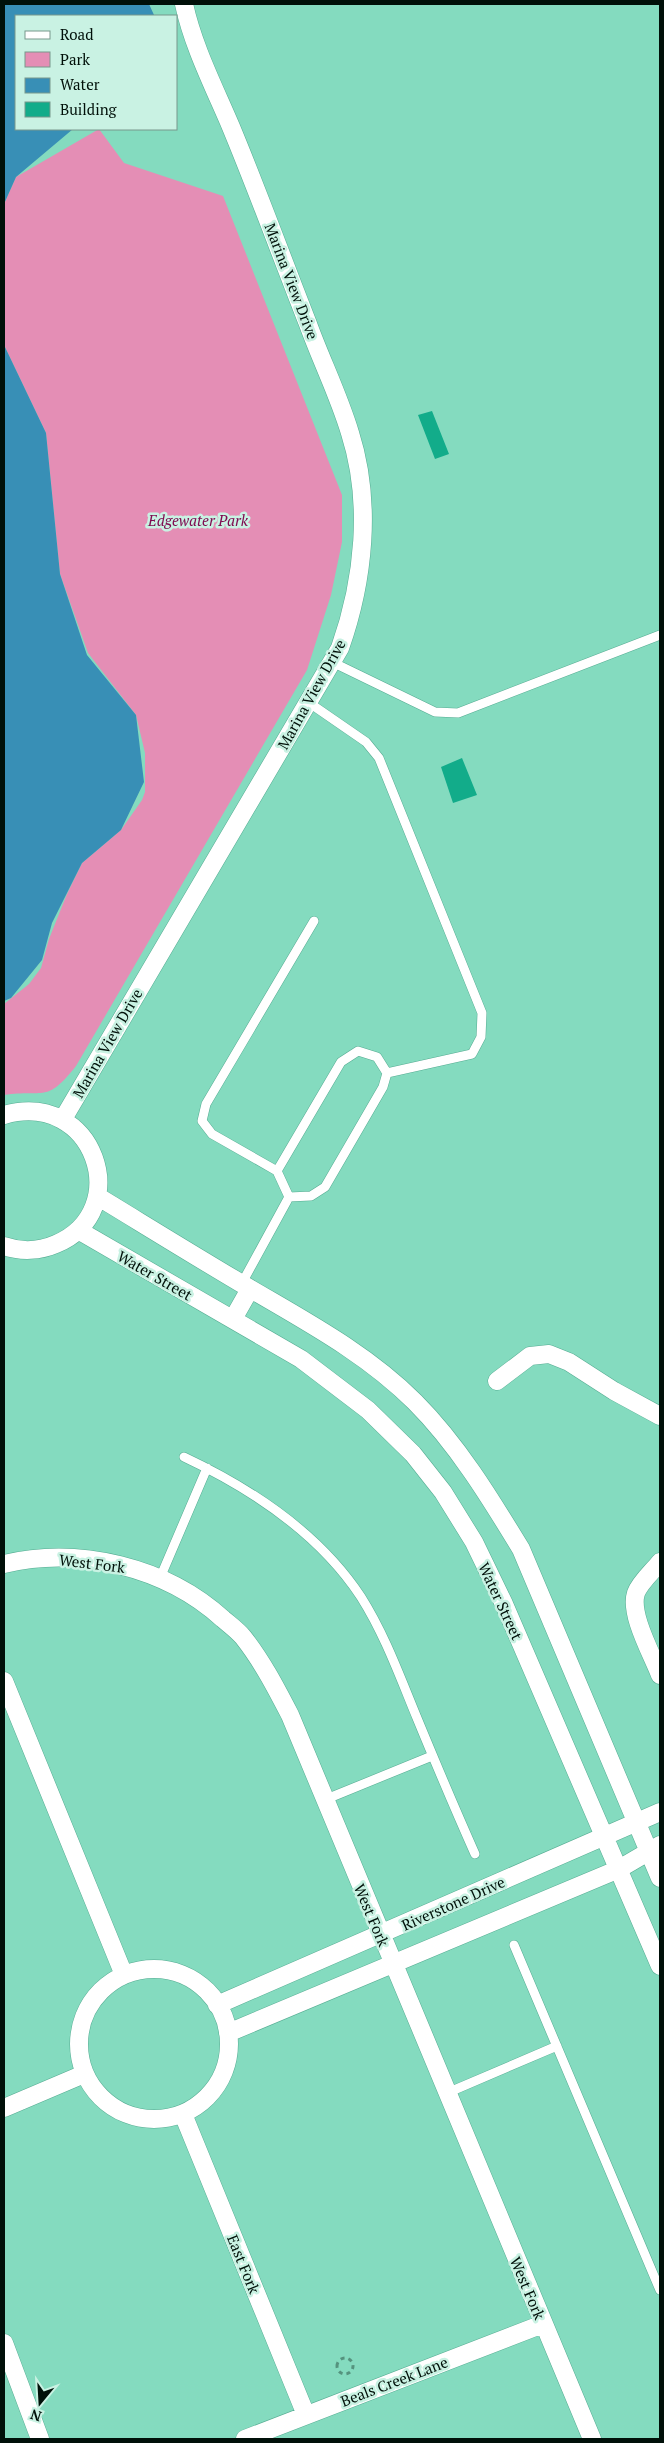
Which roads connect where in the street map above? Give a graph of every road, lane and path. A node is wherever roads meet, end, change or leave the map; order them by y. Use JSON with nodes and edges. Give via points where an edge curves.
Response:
{"nodes":[{"id":1,"x":184,"y":4,"type":"edge"},
{"id":2,"x":660,"y":635,"type":"edge"},
{"id":3,"x":332,"y":662,"type":"junction"},
{"id":4,"x":308,"y":702,"type":"junction"},
{"id":5,"x":314,"y":921,"type":"dead end"},
{"id":6,"x":388,"y":1073,"type":"junction"},
{"id":7,"x":4,"y":1115,"type":"edge"},
{"id":8,"x":63,"y":1119,"type":"junction"},
{"id":9,"x":277,"y":1171,"type":"junction"},
{"id":10,"x":97,"y":1196,"type":"junction"},
{"id":11,"x":290,"y":1197,"type":"junction"},
{"id":12,"x":78,"y":1230,"type":"junction"},
{"id":13,"x":6,"y":1249,"type":"edge"},
{"id":14,"x":246,"y":1286,"type":"junction"},
{"id":15,"x":233,"y":1320,"type":"junction"},
{"id":16,"x":497,"y":1381,"type":"dead end"},
{"id":17,"x":660,"y":1416,"type":"edge"},
{"id":18,"x":184,"y":1457,"type":"dead end"},
{"id":19,"x":207,"y":1468,"type":"junction"},
{"id":20,"x":660,"y":1562,"type":"edge"},
{"id":21,"x":4,"y":1564,"type":"edge"},
{"id":22,"x":160,"y":1578,"type":"junction"},
{"id":23,"x":660,"y":1674,"type":"edge"},
{"id":24,"x":4,"y":1681,"type":"edge"},
{"id":25,"x":432,"y":1756,"type":"junction"},
{"id":26,"x":324,"y":1800,"type":"junction"},
{"id":27,"x":660,"y":1812,"type":"edge"},
{"id":28,"x":637,"y":1822,"type":"junction"},
{"id":29,"x":605,"y":1837,"type":"junction"},
{"id":30,"x":655,"y":1849,"type":"edge"},
{"id":31,"x":475,"y":1854,"type":"dead end"},
{"id":32,"x":618,"y":1869,"type":"junction"},
{"id":33,"x":660,"y":1878,"type":"edge"},
{"id":34,"x":380,"y":1935,"type":"junction"},
{"id":35,"x":514,"y":1945,"type":"dead end"},
{"id":36,"x":393,"y":1964,"type":"junction"},
{"id":37,"x":660,"y":1966,"type":"edge"},
{"id":38,"x":124,"y":1975,"type":"junction"},
{"id":39,"x":218,"y":2005,"type":"junction"},
{"id":40,"x":228,"y":2034,"type":"junction"},
{"id":41,"x":557,"y":2046,"type":"junction"},
{"id":42,"x":84,"y":2074,"type":"junction"},
{"id":43,"x":446,"y":2093,"type":"junction"},
{"id":44,"x":4,"y":2108,"type":"edge"},
{"id":45,"x":183,"y":2114,"type":"junction"},
{"id":46,"x":660,"y":2290,"type":"edge"},
{"id":47,"x":543,"y":2324,"type":"junction"},
{"id":48,"x":4,"y":2343,"type":"edge"},
{"id":49,"x":342,"y":2374,"type":"joint"},
{"id":50,"x":306,"y":2415,"type":"junction"},
{"id":51,"x":40,"y":2439,"type":"edge"},
{"id":52,"x":245,"y":2439,"type":"edge"},
{"id":53,"x":592,"y":2439,"type":"edge"}],
"edges":[{"from":1,"to":3,"type":"street","name":"Marina View Drive","via":[[195,40],[350,432],[357,460],[362,502],[359,568],[348,626]]},
{"from":2,"to":3,"type":"lane","via":[[458,713],[435,712]]},
{"from":3,"to":4,"type":"street","name":"Marina View Drive"},
{"from":4,"to":6,"type":"lane","via":[[366,742],[379,758],[482,1013],[481,1037],[472,1054]]},
{"from":4,"to":8,"type":"street","name":"Marina View Drive"},
{"from":5,"to":9,"type":"lane","via":[[206,1104],[202,1121],[212,1134]]},
{"from":6,"to":9,"type":"lane","via":[[377,1057],[358,1052],[341,1062]]},
{"from":6,"to":11,"type":"lane","via":[[325,1187],[311,1196]]},
{"from":7,"to":8,"type":"street","via":[[20,1110],[42,1111]]},
{"from":8,"to":10,"type":"street","via":[[77,1130],[92,1152],[98,1178]]},
{"from":9,"to":11,"type":"lane"},
{"from":10,"to":12,"type":"street","via":[[90,1214]]},
{"from":10,"to":14,"type":"street"},
{"from":11,"to":14,"type":"lane"},
{"from":12,"to":13,"type":"street","via":[[46,1248]]},
{"from":12,"to":15,"type":"street","name":"Water Street"},
{"from":14,"to":15,"type":"street"},
{"from":14,"to":28,"type":"street","via":[[360,1355],[415,1402],[491,1499],[521,1549]]},
{"from":15,"to":29,"type":"street","name":"Water Street","via":[[301,1359],[368,1410],[413,1454],[444,1492],[474,1542],[504,1604]]},
{"from":16,"to":17,"type":"street","via":[[530,1356],[549,1354],[569,1362],[614,1392]]},
{"from":18,"to":19,"type":"lane"},
{"from":19,"to":22,"type":"lane"},
{"from":19,"to":25,"type":"lane","via":[[259,1498],[294,1524],[360,1596],[384,1637]]},
{"from":20,"to":23,"type":"street","via":[[636,1591],[634,1603]]},
{"from":21,"to":22,"type":"street","name":"West Fork","via":[[63,1557],[116,1563]]},
{"from":22,"to":26,"type":"street","name":"West Fork","via":[[207,1604],[242,1636],[270,1677],[290,1715]]},
{"from":24,"to":38,"type":"street"},
{"from":25,"to":26,"type":"lane"},
{"from":25,"to":31,"type":"lane"},
{"from":26,"to":34,"type":"street","name":"West Fork"},
{"from":27,"to":28,"type":"street","name":"Riverstone Drive"},
{"from":28,"to":29,"type":"street","name":"Riverstone Drive"},
{"from":28,"to":30,"type":"street"},
{"from":29,"to":32,"type":"street","name":"Water Street"},
{"from":29,"to":34,"type":"street","name":"Riverstone Drive"},
{"from":30,"to":32,"type":"street","name":"Riverstone Drive"},
{"from":30,"to":33,"type":"street"},
{"from":32,"to":36,"type":"street","name":"Riverstone Drive"},
{"from":32,"to":37,"type":"street","name":"Water Street"},
{"from":34,"to":36,"type":"street","name":"West Fork"},
{"from":34,"to":39,"type":"street","name":"Riverstone Drive"},
{"from":35,"to":41,"type":"lane"},
{"from":36,"to":40,"type":"street","name":"Riverstone Drive"},
{"from":36,"to":43,"type":"street","name":"West Fork"},
{"from":38,"to":39,"type":"street","via":[[143,1970],[163,1970],[182,1975],[200,1985]]},
{"from":38,"to":42,"type":"street","via":[[104,1988],[89,2006],[80,2028],[78,2051]]},
{"from":39,"to":40,"type":"street"},
{"from":40,"to":45,"type":"street","via":[[228,2058],[219,2082],[204,2101]]},
{"from":41,"to":43,"type":"lane"},
{"from":41,"to":46,"type":"lane"},
{"from":42,"to":44,"type":"street"},
{"from":42,"to":45,"type":"street","via":[[96,2094],[129,2115],[160,2120]]},
{"from":43,"to":47,"type":"street","name":"West Fork"},
{"from":45,"to":50,"type":"street","name":"East Fork"},
{"from":47,"to":50,"type":"street","name":"Beals Creek Lane"},
{"from":47,"to":53,"type":"street","name":"West Fork"},
{"from":48,"to":51,"type":"street"},
{"from":49,"to":49,"type":"path","via":[[352,2371],[352,2363],[348,2359],[343,2358],[337,2363],[336,2368]]},
{"from":50,"to":52,"type":"street","name":"Beals Creek Lane"}]}
